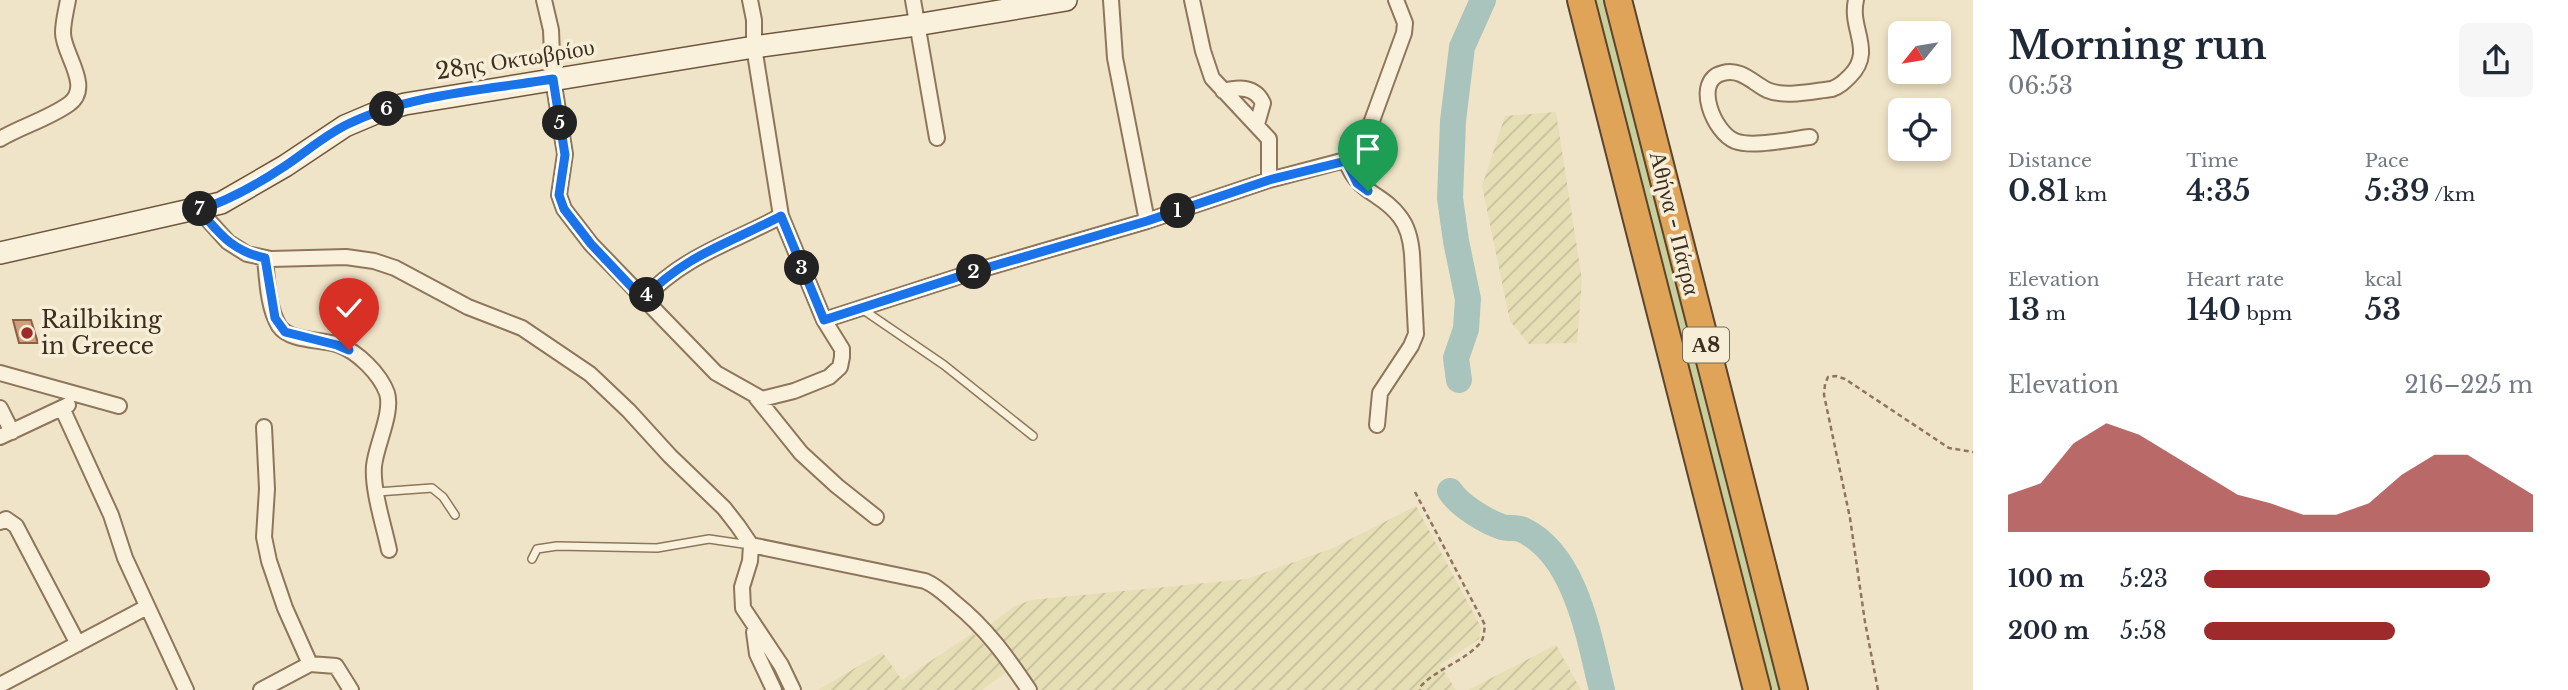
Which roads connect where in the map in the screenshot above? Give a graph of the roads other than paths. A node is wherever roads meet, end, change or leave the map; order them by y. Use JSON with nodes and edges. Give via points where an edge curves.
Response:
{"nodes":[{"id":1,"x":68,"y":0,"type":"edge"},
{"id":2,"x":544,"y":0,"type":"edge"},
{"id":3,"x":750,"y":0,"type":"edge"},
{"id":4,"x":912,"y":0,"type":"edge"},
{"id":5,"x":1066,"y":0,"type":"edge"},
{"id":6,"x":1111,"y":0,"type":"edge"},
{"id":7,"x":1192,"y":0,"type":"edge"},
{"id":8,"x":1396,"y":0,"type":"edge"},
{"id":9,"x":1581,"y":0,"type":"edge"},
{"id":10,"x":1618,"y":0,"type":"edge"},
{"id":11,"x":1856,"y":0,"type":"edge"},
{"id":12,"x":916,"y":25,"type":"junction"},
{"id":13,"x":754,"y":47,"type":"junction"},
{"id":14,"x":553,"y":79,"type":"junction"},
{"id":15,"x":1223,"y":91,"type":"junction"},
{"id":16,"x":1257,"y":124,"type":"junction"},
{"id":17,"x":1810,"y":137,"type":"dead end"},
{"id":18,"x":937,"y":138,"type":"dead end"},
{"id":19,"x":0,"y":139,"type":"edge"},
{"id":20,"x":1346,"y":161,"type":"junction"},
{"id":21,"x":1269,"y":180,"type":"junction"},
{"id":22,"x":199,"y":210,"type":"junction"},
{"id":23,"x":781,"y":216,"type":"junction"},
{"id":24,"x":1147,"y":221,"type":"junction"},
{"id":25,"x":0,"y":253,"type":"edge"},
{"id":26,"x":265,"y":258,"type":"junction"},
{"id":27,"x":643,"y":299,"type":"junction"},
{"id":28,"x":862,"y":309,"type":"junction"},
{"id":29,"x":824,"y":320,"type":"junction"},
{"id":30,"x":0,"y":373,"type":"edge"},
{"id":31,"x":84,"y":397,"type":"junction"},
{"id":32,"x":756,"y":397,"type":"junction"},
{"id":33,"x":119,"y":406,"type":"dead end"},
{"id":34,"x":0,"y":408,"type":"edge"},
{"id":35,"x":62,"y":408,"type":"junction"},
{"id":36,"x":1377,"y":425,"type":"dead end"},
{"id":37,"x":264,"y":427,"type":"dead end"},
{"id":38,"x":6,"y":435,"type":"edge"},
{"id":39,"x":1033,"y":436,"type":"dead end"},
{"id":40,"x":377,"y":492,"type":"junction"},
{"id":41,"x":455,"y":515,"type":"dead end"},
{"id":42,"x":876,"y":517,"type":"dead end"},
{"id":43,"x":0,"y":522,"type":"edge"},
{"id":44,"x":751,"y":545,"type":"junction"},
{"id":45,"x":390,"y":550,"type":"dead end"},
{"id":46,"x":532,"y":559,"type":"dead end"},
{"id":47,"x":147,"y":607,"type":"junction"},
{"id":48,"x":754,"y":627,"type":"junction"},
{"id":49,"x":78,"y":644,"type":"junction"},
{"id":50,"x":310,"y":664,"type":"junction"},
{"id":51,"x":0,"y":685,"type":"edge"},
{"id":52,"x":186,"y":690,"type":"edge"},
{"id":53,"x":261,"y":690,"type":"edge"},
{"id":54,"x":351,"y":690,"type":"edge"},
{"id":55,"x":774,"y":690,"type":"edge"},
{"id":56,"x":793,"y":690,"type":"edge"},
{"id":57,"x":1028,"y":690,"type":"edge"},
{"id":58,"x":1757,"y":690,"type":"edge"},
{"id":59,"x":1794,"y":690,"type":"edge"}],
"edges":[{"from":1,"to":19,"type":"street","via":[[63,34],[78,81],[77,92],[62,109]]},
{"from":2,"to":14,"type":"street","via":[[551,30]]},
{"from":3,"to":13,"type":"street"},
{"from":4,"to":12,"type":"street"},
{"from":5,"to":12,"type":"street","name":"28ης Οκτωβρίου"},
{"from":6,"to":24,"type":"street","via":[[1115,58]]},
{"from":7,"to":15,"type":"street","via":[[1208,70]]},
{"from":8,"to":20,"type":"street","via":[[1404,33],[1359,155]]},
{"from":9,"to":58,"type":"highway","name":"Αθήνα - Πάτρα","number":"Α8"},
{"from":10,"to":59,"type":"highway","name":"Αθήνα - Πάτρα","number":"Α8"},
{"from":11,"to":17,"type":"street","via":[[1854,18],[1863,52],[1861,62],[1840,86],[1776,93],[1735,72],[1717,75],[1707,85],[1715,120],[1731,139],[1745,143]]},
{"from":12,"to":13,"type":"street","name":"28ης Οκτωβρίου"},
{"from":12,"to":18,"type":"street"},
{"from":13,"to":14,"type":"street","name":"28ης Οκτωβρίου"},
{"from":13,"to":23,"type":"street"},
{"from":14,"to":22,"type":"street","name":"28ης Οκτωβρίου","via":[[378,112],[345,126],[246,190]]},
{"from":14,"to":27,"type":"street","via":[[565,155],[559,195],[564,209]]},
{"from":15,"to":16,"type":"street"},
{"from":15,"to":16,"type":"street","via":[[1247,89],[1260,97],[1262,114]]},
{"from":16,"to":21,"type":"street","via":[[1269,139]]},
{"from":20,"to":21,"type":"street"},
{"from":20,"to":36,"type":"street","via":[[1357,183],[1401,217],[1412,254],[1416,334],[1380,393]]},
{"from":21,"to":24,"type":"street"},
{"from":22,"to":25,"type":"street","name":"28ης Οκτωβρίου"},
{"from":22,"to":26,"type":"street","via":[[237,248]]},
{"from":23,"to":27,"type":"street","via":[[709,249]]},
{"from":23,"to":29,"type":"street"},
{"from":24,"to":28,"type":"street"},
{"from":26,"to":40,"type":"street","via":[[280,327],[291,335],[349,350],[380,379],[389,404],[374,467]]},
{"from":26,"to":44,"type":"street","via":[[374,261],[540,338],[611,393],[724,508]]},
{"from":27,"to":32,"type":"street","via":[[716,373]]},
{"from":28,"to":29,"type":"street"},
{"from":28,"to":39,"type":"lane","via":[[944,365]]},
{"from":29,"to":32,"type":"street","via":[[842,349],[837,372],[785,394]]},
{"from":30,"to":31,"type":"street"},
{"from":31,"to":33,"type":"street"},
{"from":31,"to":35,"type":"street"},
{"from":32,"to":42,"type":"street","via":[[802,453]]},
{"from":34,"to":38,"type":"street"},
{"from":35,"to":38,"type":"street"},
{"from":35,"to":47,"type":"street"},
{"from":37,"to":50,"type":"street","via":[[264,537],[285,608]]},
{"from":40,"to":41,"type":"lane","via":[[432,488]]},
{"from":40,"to":45,"type":"street"},
{"from":43,"to":49,"type":"street","via":[[6,519],[16,526]]},
{"from":44,"to":46,"type":"lane","via":[[709,539],[657,548],[557,546],[537,549]]},
{"from":44,"to":48,"type":"street","via":[[741,597]]},
{"from":44,"to":57,"type":"street","via":[[934,585],[977,621]]},
{"from":47,"to":49,"type":"street"},
{"from":47,"to":52,"type":"street"},
{"from":48,"to":55,"type":"street","via":[[757,654]]},
{"from":48,"to":56,"type":"street"},
{"from":49,"to":51,"type":"street"},
{"from":50,"to":53,"type":"street"},
{"from":50,"to":54,"type":"street","via":[[336,666]]}]}
